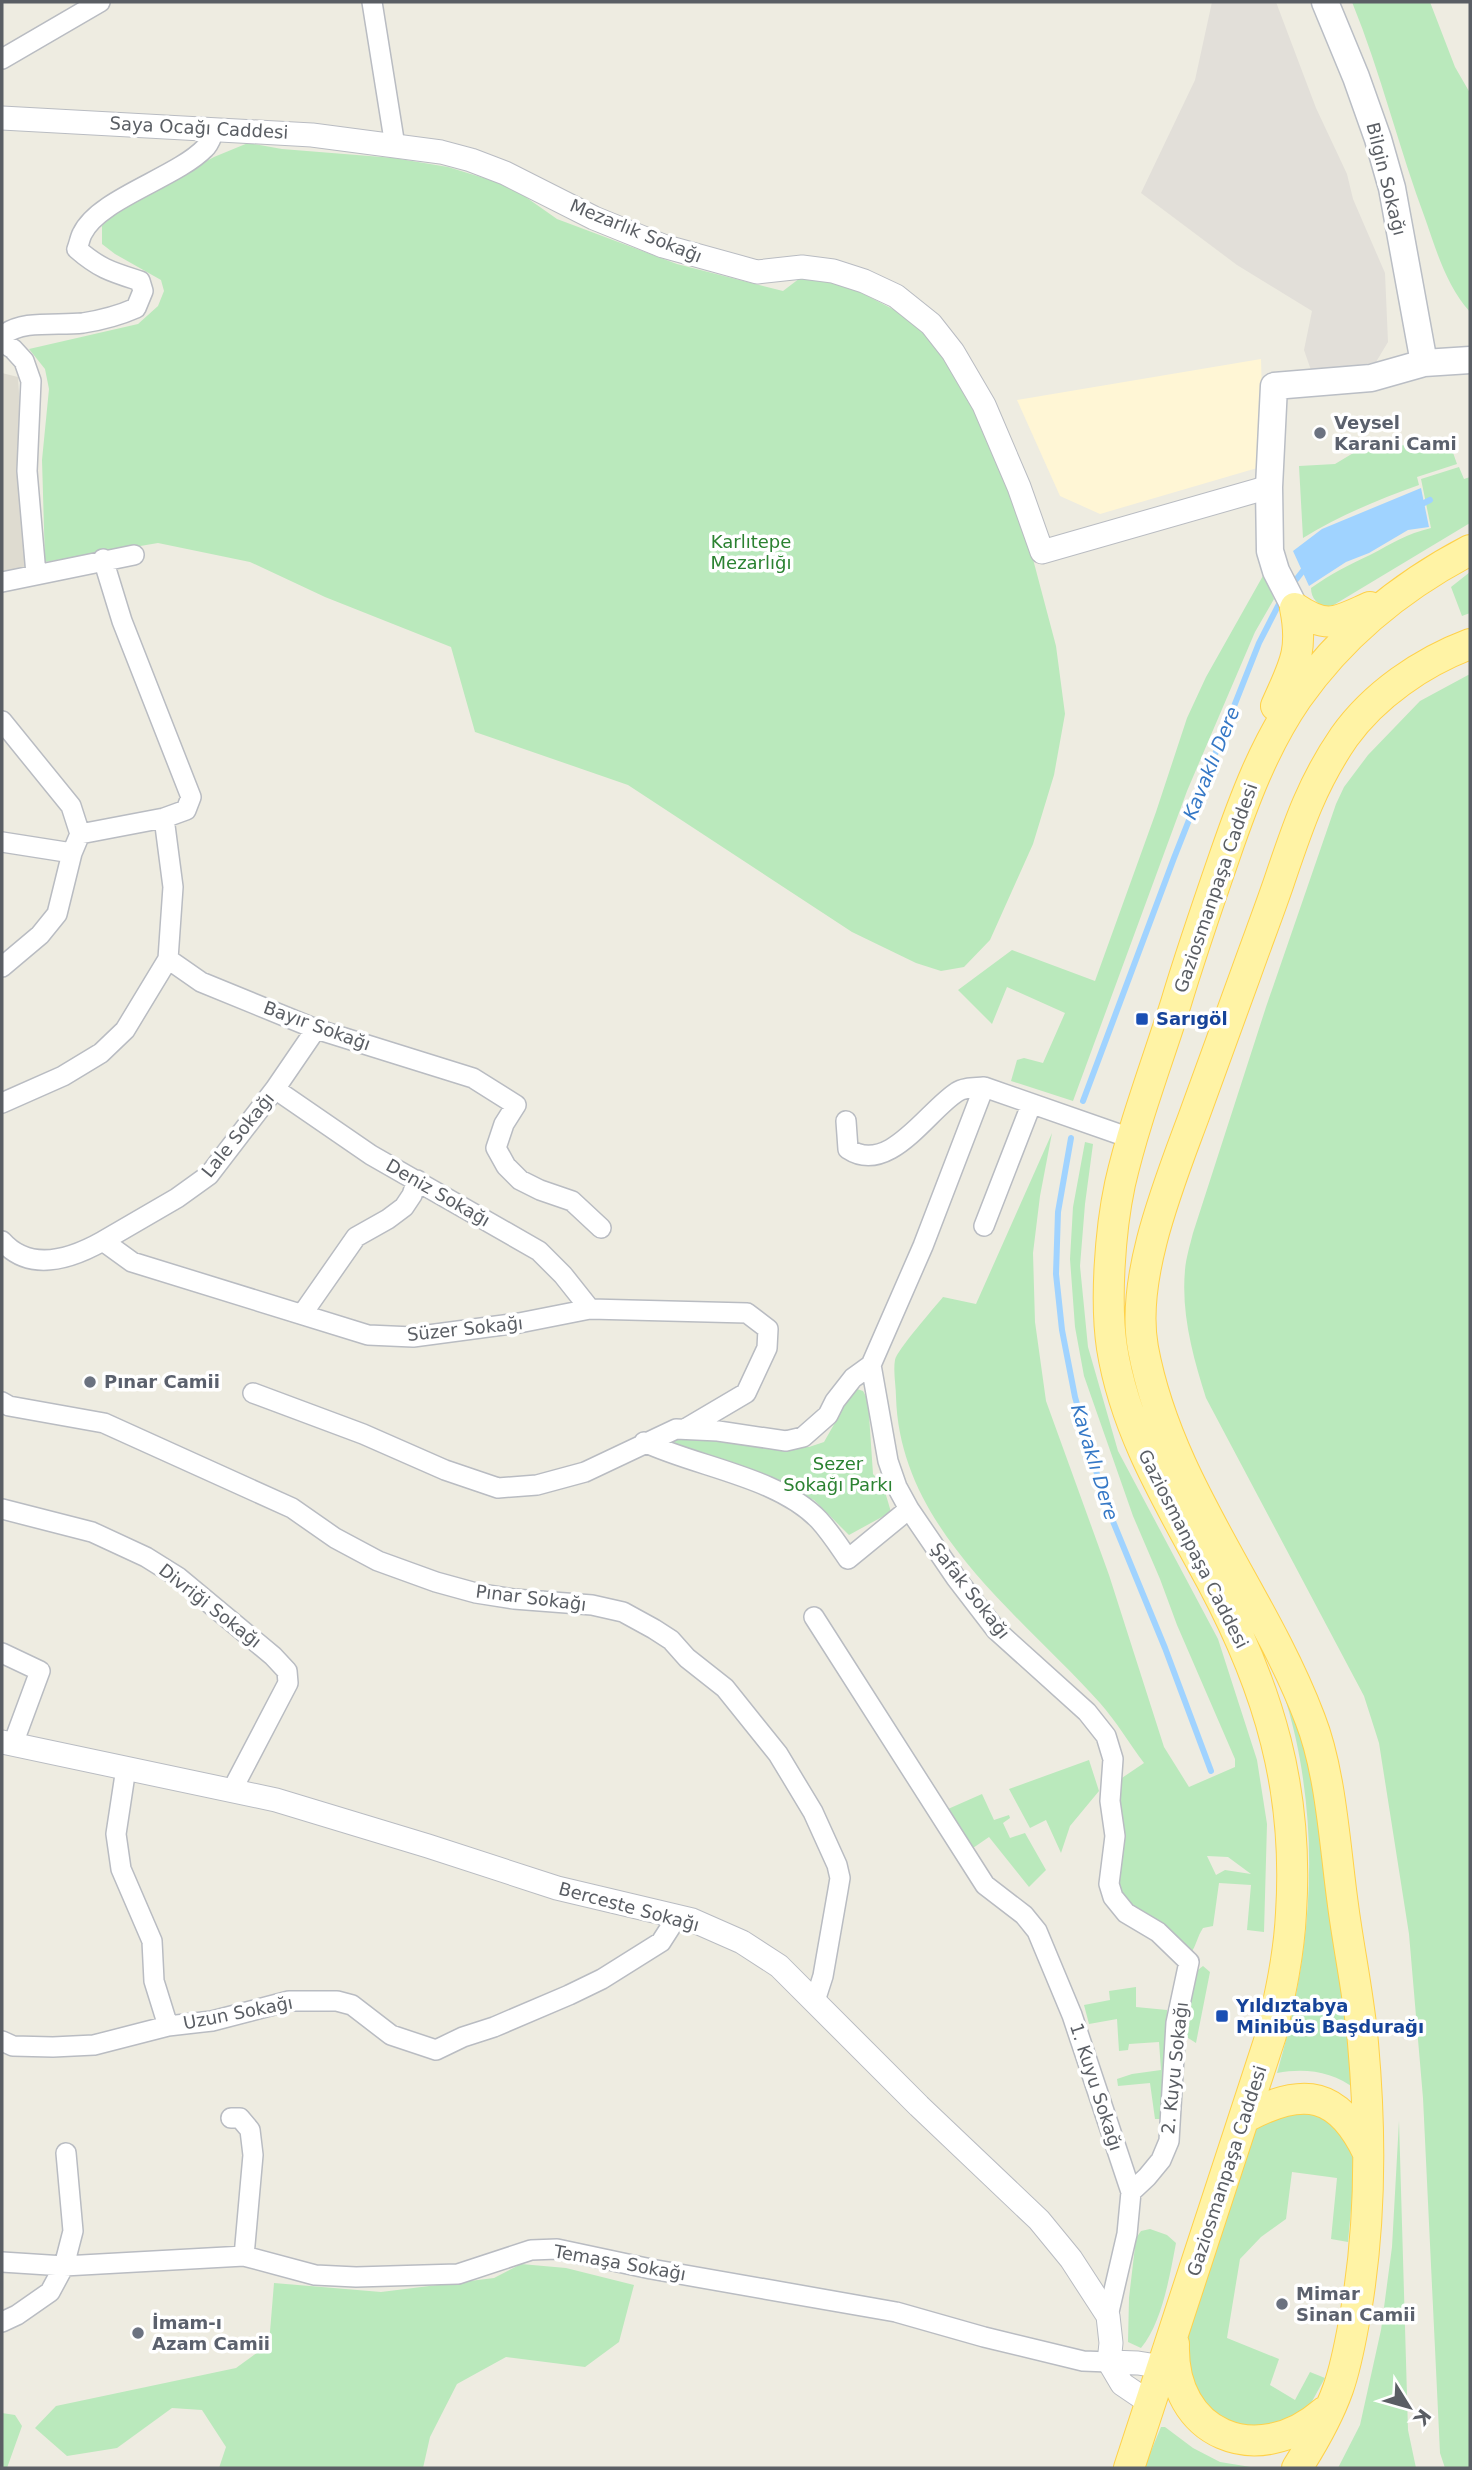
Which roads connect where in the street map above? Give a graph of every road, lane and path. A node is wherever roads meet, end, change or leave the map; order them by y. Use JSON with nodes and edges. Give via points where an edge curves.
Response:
{"nodes":[{"id":1,"x":100,"y":2,"type":"edge"},
{"id":2,"x":372,"y":2,"type":"edge"},
{"id":3,"x":1325,"y":2,"type":"edge"},
{"id":4,"x":2,"y":59,"type":"edge"},
{"id":5,"x":2,"y":118,"type":"edge"},
{"id":6,"x":215,"y":129,"type":"junction"},
{"id":7,"x":396,"y":146,"type":"junction"},
{"id":8,"x":2,"y":336,"type":"edge"},
{"id":9,"x":2,"y":342,"type":"edge"},
{"id":10,"x":1470,"y":360,"type":"edge"},
{"id":11,"x":1424,"y":363,"type":"junction"},
{"id":12,"x":1269,"y":487,"type":"junction"},
{"id":13,"x":1470,"y":550,"type":"edge"},
{"id":14,"x":134,"y":555,"type":"dead end"},
{"id":15,"x":103,"y":559,"type":"junction"},
{"id":16,"x":36,"y":574,"type":"junction"},
{"id":17,"x":2,"y":582,"type":"edge"},
{"id":18,"x":1392,"y":597,"type":"junction"},
{"id":19,"x":1295,"y":608,"type":"junction"},
{"id":20,"x":1470,"y":644,"type":"edge"},
{"id":21,"x":2,"y":721,"type":"edge"},
{"id":22,"x":1252,"y":781,"type":"junction"},
{"id":23,"x":164,"y":818,"type":"junction"},
{"id":24,"x":80,"y":834,"type":"junction"},
{"id":25,"x":2,"y":842,"type":"edge"},
{"id":26,"x":72,"y":853,"type":"junction"},
{"id":27,"x":168,"y":959,"type":"junction"},
{"id":28,"x":2,"y":967,"type":"edge"},
{"id":29,"x":316,"y":1029,"type":"junction"},
{"id":30,"x":984,"y":1087,"type":"junction"},
{"id":31,"x":275,"y":1089,"type":"junction"},
{"id":32,"x":2,"y":1103,"type":"edge"},
{"id":33,"x":1031,"y":1105,"type":"junction"},
{"id":34,"x":845,"y":1121,"type":"dead end"},
{"id":35,"x":1133,"y":1139,"type":"junction"},
{"id":36,"x":417,"y":1181,"type":"junction"},
{"id":37,"x":984,"y":1226,"type":"dead end"},
{"id":38,"x":601,"y":1228,"type":"dead end"},
{"id":39,"x":2,"y":1241,"type":"edge"},
{"id":40,"x":103,"y":1241,"type":"junction"},
{"id":41,"x":590,"y":1309,"type":"junction"},
{"id":42,"x":303,"y":1313,"type":"junction"},
{"id":43,"x":871,"y":1365,"type":"junction"},
{"id":44,"x":253,"y":1393,"type":"dead end"},
{"id":45,"x":2,"y":1402,"type":"edge"},
{"id":46,"x":685,"y":1429,"type":"junction"},
{"id":47,"x":644,"y":1442,"type":"junction"},
{"id":48,"x":2,"y":1509,"type":"edge"},
{"id":49,"x":909,"y":1509,"type":"junction"},
{"id":50,"x":814,"y":1617,"type":"dead end"},
{"id":51,"x":2,"y":1653,"type":"edge"},
{"id":52,"x":7,"y":1743,"type":"edge"},
{"id":53,"x":1113,"y":1759,"type":"joint"},
{"id":54,"x":126,"y":1768,"type":"junction"},
{"id":55,"x":232,"y":1790,"type":"junction"},
{"id":56,"x":677,"y":1917,"type":"junction"},
{"id":57,"x":815,"y":2001,"type":"junction"},
{"id":58,"x":168,"y":2026,"type":"junction"},
{"id":59,"x":2,"y":2041,"type":"edge"},
{"id":60,"x":1246,"y":2117,"type":"junction"},
{"id":61,"x":232,"y":2118,"type":"dead end"},
{"id":62,"x":66,"y":2152,"type":"dead end"},
{"id":63,"x":1368,"y":2154,"type":"junction"},
{"id":64,"x":1130,"y":2192,"type":"junction"},
{"id":65,"x":244,"y":2256,"type":"junction"},
{"id":66,"x":2,"y":2262,"type":"edge"},
{"id":67,"x":64,"y":2266,"type":"junction"},
{"id":68,"x":1108,"y":2316,"type":"junction"},
{"id":69,"x":2,"y":2322,"type":"edge"},
{"id":70,"x":1174,"y":2330,"type":"junction"},
{"id":71,"x":1109,"y":2362,"type":"junction"},
{"id":72,"x":1163,"y":2367,"type":"junction"},
{"id":73,"x":1150,"y":2403,"type":"junction"},
{"id":74,"x":1332,"y":2404,"type":"junction"},
{"id":75,"x":1236,"y":2444,"type":"junction"},
{"id":76,"x":1129,"y":2468,"type":"edge"},
{"id":77,"x":1297,"y":2468,"type":"edge"}],
"edges":[{"from":1,"to":4,"type":"street"},
{"from":2,"to":7,"type":"street"},
{"from":3,"to":11,"type":"main road","name":"Bilgin Sokağı","via":[[1356,77],[1392,188]]},
{"from":5,"to":6,"type":"street","name":"Saya Ocağı Caddesi"},
{"from":6,"to":7,"type":"street","name":"Saya Ocağı Caddesi"},
{"from":6,"to":8,"type":"street","via":[[207,147],[176,170],[125,196],[82,232],[77,249],[90,260],[140,281],[143,291],[136,308],[114,318],[28,326]]},
{"from":7,"to":12,"type":"street","name":"Mezarlık Sokağı","via":[[471,160],[594,218],[716,262],[757,272],[802,267],[833,271],[897,296],[931,324],[984,404],[1042,552]]},
{"from":9,"to":16,"type":"street","via":[[24,361],[31,381],[27,471]]},
{"from":10,"to":11,"type":"main road"},
{"from":11,"to":12,"type":"main road","via":[[1371,378],[1274,386]]},
{"from":12,"to":19,"type":"main road","via":[[1270,551]]},
{"from":13,"to":18,"type":"main road","name":"Gaziosmanpaşa Caddesi"},
{"from":14,"to":15,"type":"street"},
{"from":15,"to":16,"type":"street"},
{"from":15,"to":23,"type":"street","via":[[122,621],[191,797],[186,810]]},
{"from":16,"to":17,"type":"street"},
{"from":18,"to":19,"type":"main road","via":[[1335,622],[1313,620]]},
{"from":18,"to":22,"type":"main road","name":"Gaziosmanpaşa Caddesi","via":[[1331,654],[1303,690]]},
{"from":19,"to":22,"type":"main road","via":[[1300,634],[1295,662]]},
{"from":20,"to":63,"type":"main road","name":"Gaziosmanpaşa Caddesi","via":[[1433,660],[1365,712],[1313,789],[1161,1209],[1140,1329],[1181,1467],[1270,1629],[1313,1725],[1327,1787],[1363,2038]]},
{"from":21,"to":24,"type":"street","via":[[72,806]]},
{"from":22,"to":35,"type":"main road","name":"Gaziosmanpaşa Caddesi","via":[[1198,931]]},
{"from":23,"to":24,"type":"street"},
{"from":23,"to":27,"type":"street","via":[[173,887]]},
{"from":24,"to":26,"type":"street"},
{"from":25,"to":26,"type":"street"},
{"from":26,"to":28,"type":"street","via":[[57,915]]},
{"from":27,"to":29,"type":"street","name":"Bayır Sokağı","via":[[201,982]]},
{"from":27,"to":32,"type":"street","via":[[125,1030],[101,1053]]},
{"from":29,"to":31,"type":"street","name":"Lale Sokağı"},
{"from":29,"to":38,"type":"street","name":"Bayır Sokağı","via":[[473,1078],[516,1105],[503,1124],[496,1148],[506,1166],[540,1191],[572,1201]]},
{"from":30,"to":33,"type":"street"},
{"from":30,"to":34,"type":"street","via":[[959,1090],[906,1140],[881,1154],[859,1156],[848,1149]]},
{"from":30,"to":43,"type":"street"},
{"from":31,"to":36,"type":"street","name":"Deniz Sokağı"},
{"from":31,"to":40,"type":"street","name":"Lale Sokağı","via":[[209,1174]]},
{"from":33,"to":35,"type":"street"},
{"from":33,"to":37,"type":"street"},
{"from":35,"to":60,"type":"main road","name":"Gaziosmanpaşa Caddesi","via":[[1113,1236],[1112,1346],[1135,1432],[1152,1473],[1218,1593],[1257,1677],[1275,1731],[1289,1822],[1291,1915],[1283,1979]]},
{"from":36,"to":41,"type":"street","name":"Deniz Sokağı","via":[[539,1251]]},
{"from":36,"to":42,"type":"street","via":[[404,1207],[356,1237]]},
{"from":39,"to":40,"type":"street","via":[[29,1259],[59,1260]]},
{"from":40,"to":42,"type":"street","name":"Süzer Sokağı","via":[[132,1262]]},
{"from":41,"to":42,"type":"street","name":"Süzer Sokağı","via":[[519,1324],[413,1337],[368,1335]]},
{"from":41,"to":46,"type":"street","name":"Süzer Sokağı","via":[[747,1312],[768,1329],[767,1348],[746,1393]]},
{"from":43,"to":46,"type":"street","via":[[853,1378],[828,1415],[803,1437],[786,1441]]},
{"from":43,"to":49,"type":"street","name":"Şafak Sokağı","via":[[888,1461]]},
{"from":44,"to":47,"type":"street","via":[[498,1488],[537,1485],[585,1472]]},
{"from":45,"to":57,"type":"street","name":"Pınar Sokağı","via":[[104,1423],[292,1508],[378,1561],[436,1582],[476,1593],[623,1612],[671,1640],[725,1688],[778,1754],[813,1812],[836,1865],[840,1878]]},
{"from":46,"to":47,"type":"street"},
{"from":47,"to":49,"type":"street","via":[[761,1484],[804,1507],[848,1559]]},
{"from":48,"to":55,"type":"street","name":"Divriği Sokağı","via":[[92,1532],[146,1557],[178,1577],[287,1671],[288,1683]]},
{"from":49,"to":53,"type":"street","name":"Şafak Sokağı","via":[[996,1630],[1087,1712],[1106,1736]]},
{"from":50,"to":64,"type":"street","name":"1. Kuyu Sokağı","via":[[985,1885],[1037,1931],[1072,2015]]},
{"from":51,"to":52,"type":"street","via":[[40,1671]]},
{"from":52,"to":54,"type":"street","name":"Berceste Sokağı"},
{"from":53,"to":64,"type":"street","name":"2. Kuyu Sokağı","via":[[1110,1801],[1115,1836],[1109,1884],[1113,1897],[1126,1913],[1158,1933],[1189,1962],[1176,2023],[1169,2141],[1161,2160]]},
{"from":54,"to":55,"type":"street","name":"Berceste Sokağı"},
{"from":54,"to":58,"type":"street","via":[[116,1834],[121,1869],[152,1941],[155,1981]]},
{"from":55,"to":56,"type":"street","name":"Berceste Sokağı","via":[[374,1829],[557,1888]]},
{"from":56,"to":57,"type":"street","name":"Berceste Sokağı","via":[[742,1942],[779,1966]]},
{"from":56,"to":58,"type":"street","name":"Uzun Sokağı","via":[[660,1942],[614,1972],[436,2050],[391,2035],[352,2005],[337,2001],[289,2001],[212,2021]]},
{"from":57,"to":68,"type":"street","name":"Berceste Sokağı","via":[[1039,2220]]},
{"from":58,"to":59,"type":"street","name":"Uzun Sokağı","via":[[94,2045],[13,2046]]},
{"from":60,"to":63,"type":"main road","via":[[1291,2099],[1325,2102],[1352,2123]]},
{"from":60,"to":70,"type":"main road","name":"Gaziosmanpaşa Caddesi"},
{"from":61,"to":65,"type":"street","via":[[240,2118],[250,2130],[253,2155]]},
{"from":62,"to":67,"type":"street","via":[[73,2231]]},
{"from":63,"to":74,"type":"main road","name":"Gaziosmanpaşa Caddesi","via":[[1361,2282],[1348,2356]]},
{"from":64,"to":68,"type":"street","name":"1. Kuyu Sokağı","via":[[1127,2234]]},
{"from":65,"to":67,"type":"street","name":"Temaşa Sokağı"},
{"from":65,"to":71,"type":"street","name":"Temaşa Sokağı","via":[[315,2275],[356,2277],[458,2274],[531,2250],[557,2249],[897,2312],[1083,2361]]},
{"from":66,"to":67,"type":"street","name":"Temaşa Sokağı"},
{"from":67,"to":69,"type":"street","via":[[50,2292]]},
{"from":68,"to":71,"type":"street","name":"Berceste Sokağı"},
{"from":70,"to":72,"type":"main road","name":"Gaziosmanpaşa Caddesi"},
{"from":70,"to":75,"type":"main road","via":[[1174,2356],[1185,2399],[1210,2429]]},
{"from":71,"to":72,"type":"street"},
{"from":71,"to":73,"type":"street","via":[[1122,2384]]},
{"from":72,"to":73,"type":"main road","name":"Gaziosmanpaşa Caddesi"},
{"from":73,"to":75,"type":"main road","via":[[1205,2438]]},
{"from":73,"to":76,"type":"main road","name":"Gaziosmanpaşa Caddesi"},
{"from":74,"to":75,"type":"main road","via":[[1286,2439]]},
{"from":74,"to":77,"type":"main road","name":"Gaziosmanpaşa Caddesi"}]}
